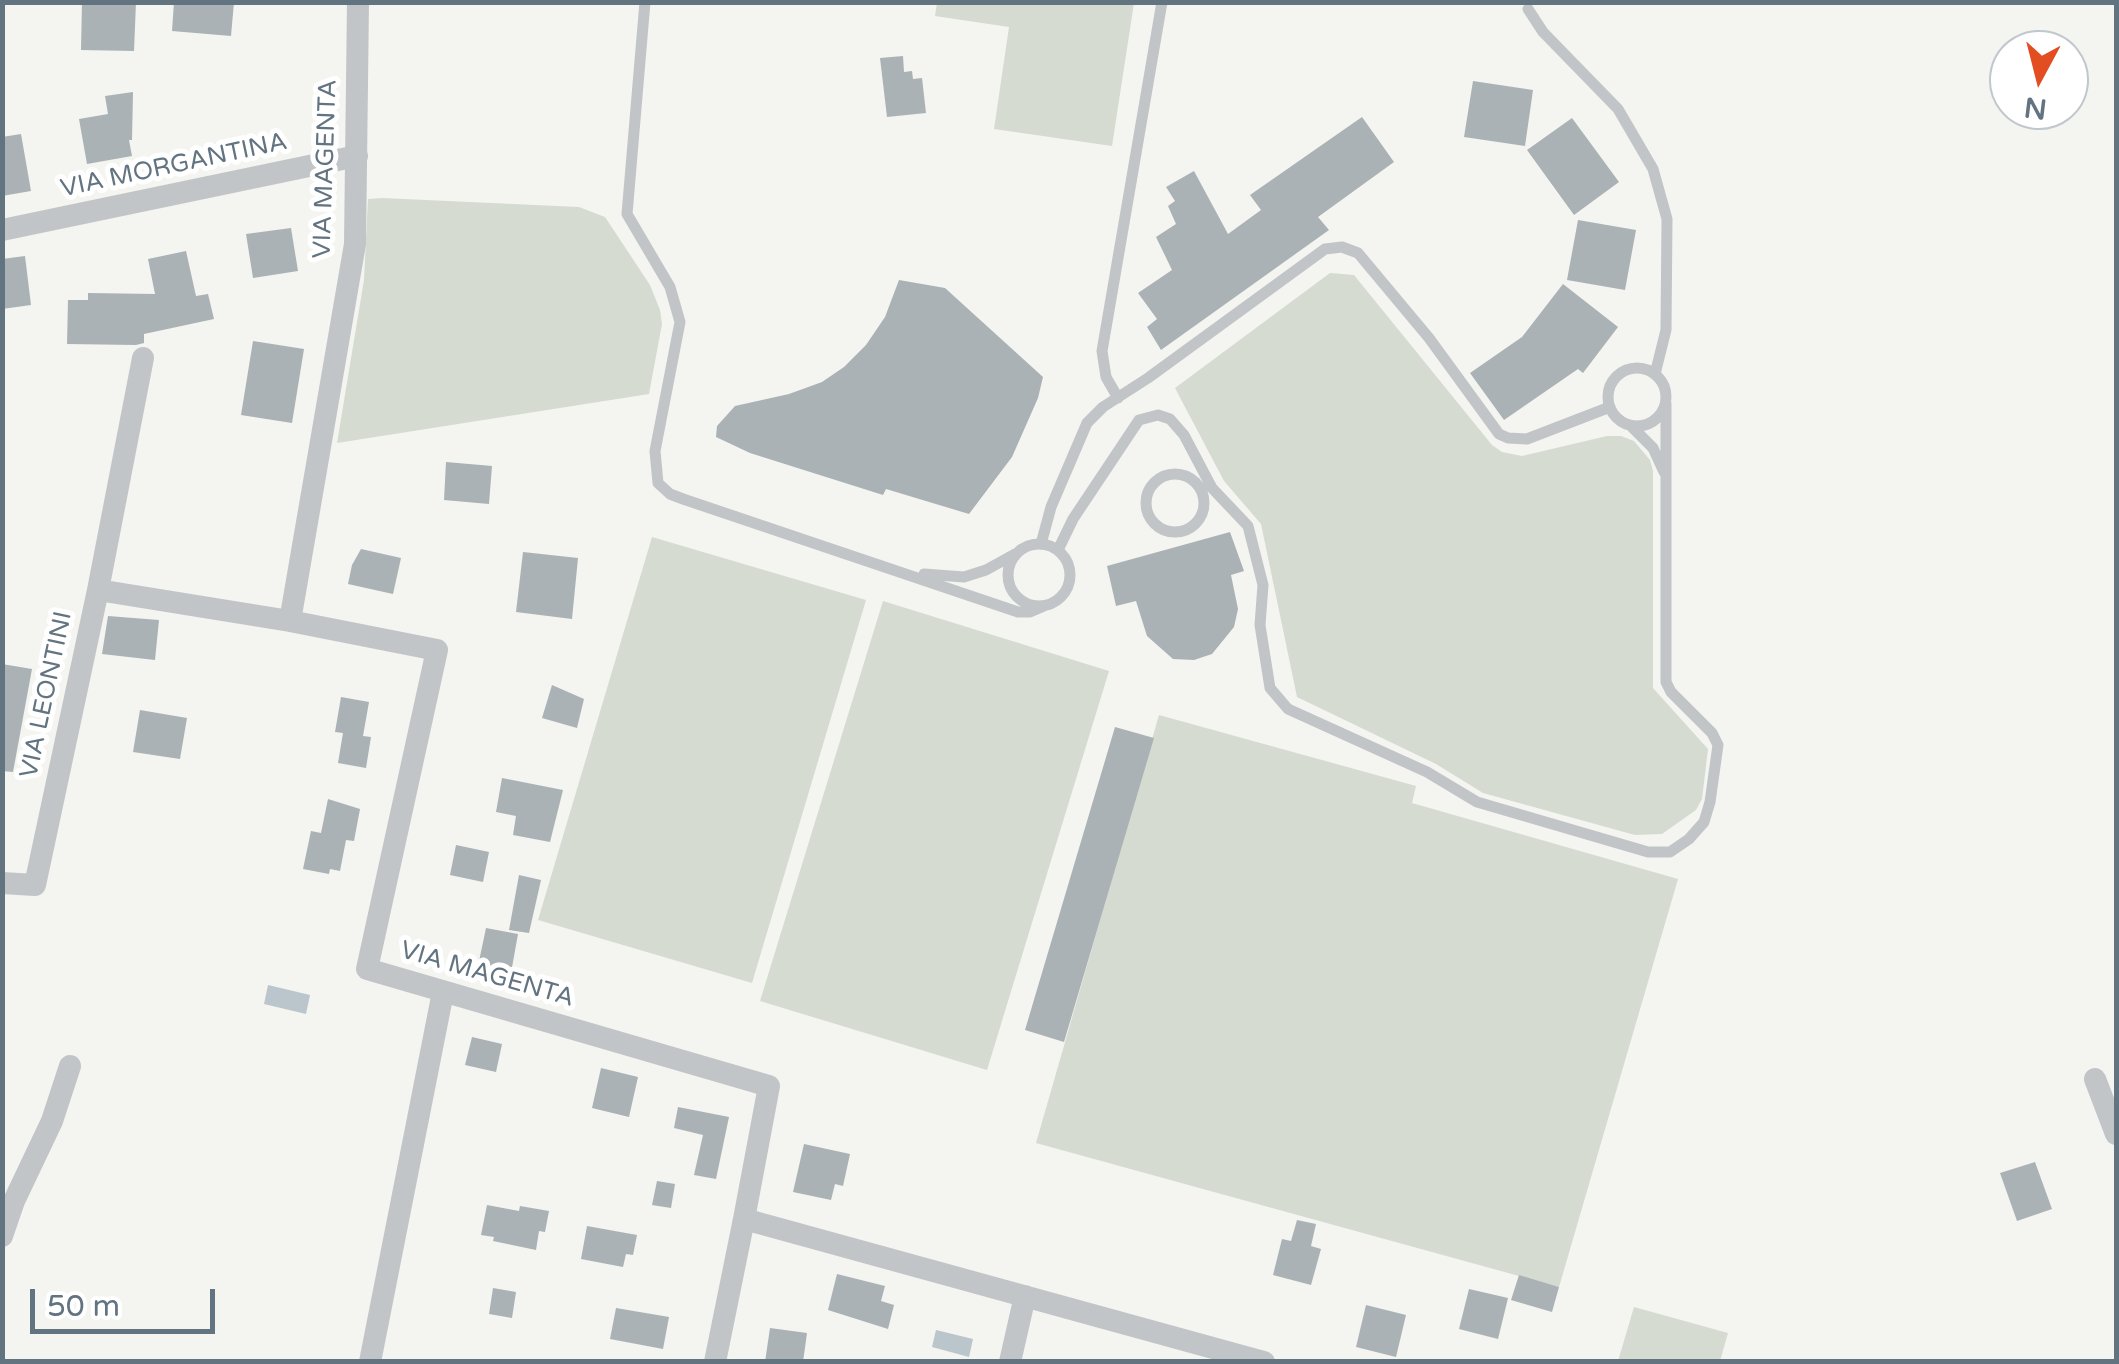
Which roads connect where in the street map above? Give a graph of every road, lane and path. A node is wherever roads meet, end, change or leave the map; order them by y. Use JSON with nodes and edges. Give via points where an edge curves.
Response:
{"nodes":[{"id":1,"x":358,"y":2,"type":"edge"},
{"id":2,"x":646,"y":2,"type":"edge"},
{"id":3,"x":1162,"y":2,"type":"edge"},
{"id":4,"x":1528,"y":9,"type":"dead end"},
{"id":5,"x":357,"y":156,"type":"junction"},
{"id":6,"x":2,"y":230,"type":"edge"},
{"id":7,"x":143,"y":358,"type":"dead end"},
{"id":8,"x":1655,"y":374,"type":"junction"},
{"id":9,"x":1118,"y":398,"type":"junction"},
{"id":10,"x":1666,"y":404,"type":"junction"},
{"id":11,"x":1610,"y":407,"type":"junction"},
{"id":12,"x":1631,"y":426,"type":"junction"},
{"id":13,"x":1668,"y":481,"type":"junction"},
{"id":14,"x":1206,"y":489,"type":"junction"},
{"id":15,"x":1040,"y":544,"type":"junction"},
{"id":16,"x":1058,"y":550,"type":"junction"},
{"id":17,"x":1018,"y":552,"type":"junction"},
{"id":18,"x":900,"y":571,"type":"junction"},
{"id":19,"x":98,"y":590,"type":"junction"},
{"id":20,"x":1044,"y":606,"type":"junction"},
{"id":21,"x":290,"y":621,"type":"junction"},
{"id":22,"x":2,"y":883,"type":"edge"},
{"id":23,"x":443,"y":992,"type":"junction"},
{"id":24,"x":70,"y":1066,"type":"dead end"},
{"id":25,"x":2095,"y":1079,"type":"dead end"},
{"id":26,"x":2116,"y":1134,"type":"edge"},
{"id":27,"x":744,"y":1220,"type":"junction"},
{"id":28,"x":2,"y":1236,"type":"edge"},
{"id":29,"x":1026,"y":1296,"type":"junction"},
{"id":30,"x":1011,"y":1356,"type":"edge"},
{"id":31,"x":370,"y":1362,"type":"edge"},
{"id":32,"x":714,"y":1362,"type":"edge"},
{"id":33,"x":1264,"y":1362,"type":"edge"}],
"edges":[{"from":1,"to":5,"type":"street","name":"VIA MAGENTA"},
{"from":2,"to":18,"type":"lane","via":[[626,214],[670,287],[680,322],[655,450],[658,482],[683,499]]},
{"from":3,"to":9,"type":"lane","via":[[1102,350]]},
{"from":4,"to":8,"type":"lane","via":[[1618,109],[1654,169],[1667,219],[1666,330]]},
{"from":5,"to":6,"type":"street","name":"VIA MORGANTINA"},
{"from":5,"to":21,"type":"street","name":"VIA MAGENTA","via":[[355,244]]},
{"from":7,"to":19,"type":"street"},
{"from":8,"to":10,"type":"lane"},
{"from":8,"to":11,"type":"lane","via":[[1638,368],[1618,375],[1609,390]]},
{"from":9,"to":11,"type":"lane","via":[[1325,250],[1342,246],[1358,253],[1500,434],[1527,440]]},
{"from":9,"to":15,"type":"lane","via":[[1086,423]]},
{"from":10,"to":12,"type":"lane","via":[[1653,422]]},
{"from":10,"to":13,"type":"lane"},
{"from":11,"to":12,"type":"lane"},
{"from":12,"to":13,"type":"lane","via":[[1653,448]]},
{"from":13,"to":14,"type":"lane","via":[[1666,682],[1718,745],[1704,822],[1670,852],[1648,852],[1477,802],[1288,709],[1270,688],[1260,626],[1263,585],[1248,526]]},
{"from":14,"to":14,"type":"lane","via":[[1176,474],[1162,478],[1146,501],[1152,520],[1171,532],[1190,528],[1203,512]]},
{"from":14,"to":16,"type":"lane","via":[[1184,435],[1170,419],[1138,420]]},
{"from":15,"to":16,"type":"lane"},
{"from":15,"to":17,"type":"lane"},
{"from":16,"to":20,"type":"lane","via":[[1069,582],[1060,598]]},
{"from":17,"to":18,"type":"lane","via":[[964,577]]},
{"from":17,"to":20,"type":"lane","via":[[1009,568],[1013,592]]},
{"from":18,"to":20,"type":"lane","via":[[1018,612]]},
{"from":19,"to":21,"type":"street","name":"VIA LEONTINI"},
{"from":19,"to":22,"type":"street","name":"VIA LEONTINI","via":[[36,885]]},
{"from":21,"to":23,"type":"street","name":"VIA MAGENTA","via":[[437,650],[367,969]]},
{"from":23,"to":27,"type":"street","name":"VIA MAGENTA","via":[[769,1086]]},
{"from":23,"to":31,"type":"street"},
{"from":24,"to":28,"type":"street"},
{"from":25,"to":26,"type":"street"},
{"from":27,"to":29,"type":"street"},
{"from":27,"to":32,"type":"street"},
{"from":29,"to":30,"type":"street"},
{"from":29,"to":33,"type":"street"}]}
